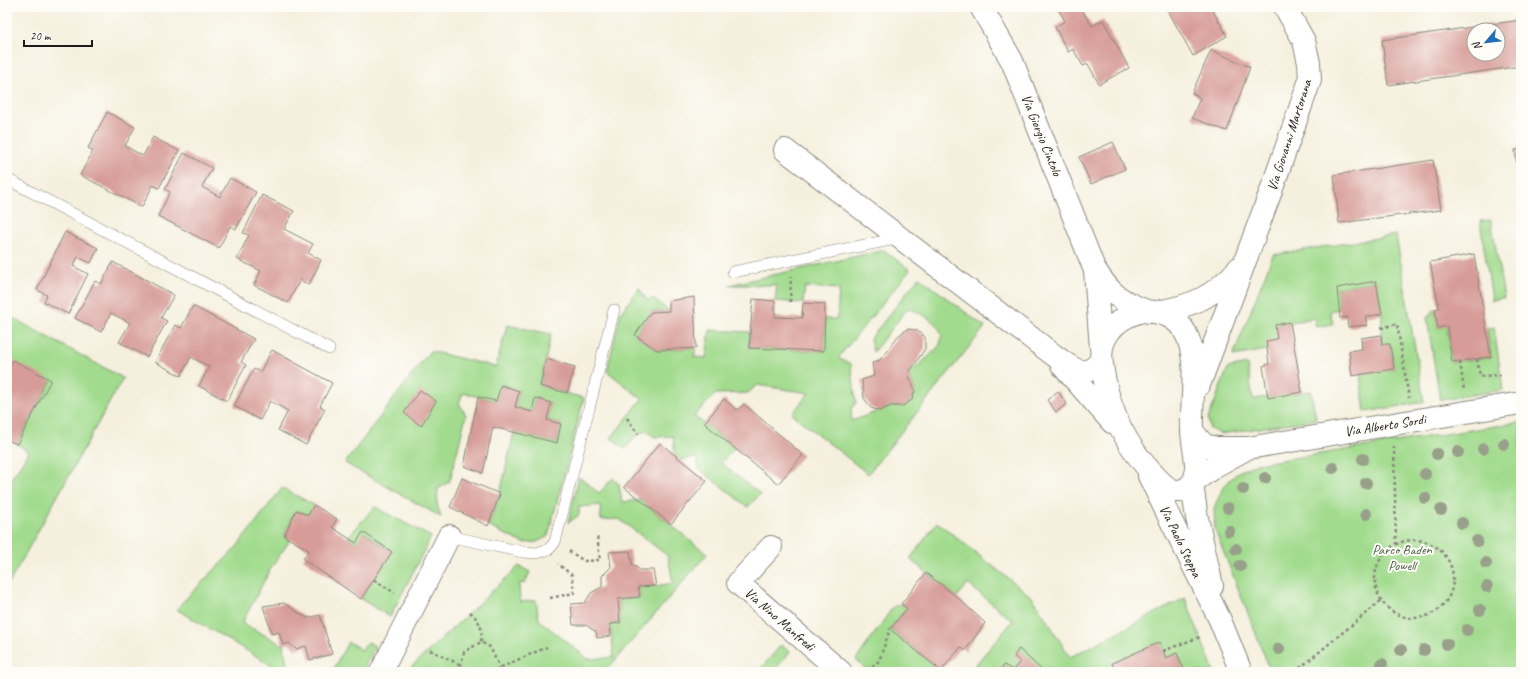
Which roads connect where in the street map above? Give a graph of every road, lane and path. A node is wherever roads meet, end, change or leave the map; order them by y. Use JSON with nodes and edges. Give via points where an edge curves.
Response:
{"nodes":[{"id":1,"x":981,"y":7,"type":"edge"},
{"id":2,"x":1285,"y":7,"type":"edge"},
{"id":3,"x":785,"y":150,"type":"dead end"},
{"id":4,"x":7,"y":179,"type":"edge"},
{"id":5,"x":900,"y":238,"type":"junction"},
{"id":6,"x":1244,"y":263,"type":"junction"},
{"id":7,"x":1094,"y":268,"type":"junction"},
{"id":8,"x":792,"y":271,"type":"dead end"},
{"id":9,"x":733,"y":272,"type":"dead end"},
{"id":10,"x":790,"y":302,"type":"dead end"},
{"id":11,"x":614,"y":310,"type":"dead end"},
{"id":12,"x":1153,"y":312,"type":"junction"},
{"id":13,"x":1381,"y":328,"type":"dead end"},
{"id":14,"x":329,"y":349,"type":"dead end"},
{"id":15,"x":1055,"y":356,"type":"junction"},
{"id":16,"x":1101,"y":357,"type":"junction"},
{"id":17,"x":1477,"y":359,"type":"dead end"},
{"id":18,"x":1460,"y":362,"type":"dead end"},
{"id":19,"x":1501,"y":375,"type":"dead end"},
{"id":20,"x":1465,"y":396,"type":"dead end"},
{"id":21,"x":1193,"y":402,"type":"junction"},
{"id":22,"x":1521,"y":403,"type":"edge"},
{"id":23,"x":1410,"y":405,"type":"dead end"},
{"id":24,"x":627,"y":418,"type":"dead end"},
{"id":25,"x":1192,"y":431,"type":"junction"},
{"id":26,"x":638,"y":434,"type":"dead end"},
{"id":27,"x":1394,"y":442,"type":"dead end"},
{"id":28,"x":1129,"y":444,"type":"junction"},
{"id":29,"x":1248,"y":448,"type":"junction"},
{"id":30,"x":1141,"y":462,"type":"junction"},
{"id":31,"x":1192,"y":483,"type":"junction"},
{"id":32,"x":597,"y":535,"type":"dead end"},
{"id":33,"x":449,"y":536,"type":"joint"},
{"id":34,"x":1396,"y":544,"type":"junction"},
{"id":35,"x":771,"y":547,"type":"dead end"},
{"id":36,"x":568,"y":551,"type":"dead end"},
{"id":37,"x":558,"y":564,"type":"dead end"},
{"id":38,"x":374,"y":580,"type":"dead end"},
{"id":39,"x":400,"y":596,"type":"dead end"},
{"id":40,"x":550,"y":598,"type":"dead end"},
{"id":41,"x":1382,"y":600,"type":"junction"},
{"id":42,"x":470,"y":612,"type":"dead end"},
{"id":43,"x":1220,"y":620,"type":"junction"},
{"id":44,"x":890,"y":629,"type":"dead end"},
{"id":45,"x":1200,"y":637,"type":"dead end"},
{"id":46,"x":482,"y":642,"type":"junction"},
{"id":47,"x":547,"y":647,"type":"dead end"},
{"id":48,"x":430,"y":650,"type":"dead end"},
{"id":49,"x":1163,"y":651,"type":"dead end"},
{"id":50,"x":461,"y":665,"type":"junction"},
{"id":51,"x":936,"y":666,"type":"dead end"},
{"id":52,"x":500,"y":668,"type":"junction"},
{"id":53,"x":867,"y":670,"type":"dead end"},
{"id":54,"x":381,"y":672,"type":"edge"},
{"id":55,"x":462,"y":672,"type":"edge"},
{"id":56,"x":490,"y":672,"type":"edge"},
{"id":57,"x":841,"y":672,"type":"edge"},
{"id":58,"x":931,"y":672,"type":"edge"},
{"id":59,"x":1241,"y":672,"type":"edge"},
{"id":60,"x":1295,"y":672,"type":"edge"}],
"edges":[{"from":1,"to":7,"type":"street","name":"Via Giorgio Cintolo","via":[[1012,61]]},
{"from":2,"to":6,"type":"street","name":"Via Giovanni Martorana","via":[[1304,41],[1310,80]]},
{"from":3,"to":5,"type":"street"},
{"from":4,"to":14,"type":"lane"},
{"from":5,"to":9,"type":"lane"},
{"from":5,"to":15,"type":"street"},
{"from":6,"to":12,"type":"street","via":[[1214,293],[1175,309]]},
{"from":6,"to":21,"type":"street","name":"Via Giovanni Martorana"},
{"from":7,"to":12,"type":"street","name":"Via Giorgio Cintolo","via":[[1104,285],[1115,295],[1132,305]]},
{"from":7,"to":16,"type":"street","name":"Via Giorgio Cintolo"},
{"from":8,"to":10,"type":"path"},
{"from":11,"to":33,"type":"lane","via":[[556,542],[549,549],[537,553]]},
{"from":12,"to":16,"type":"street","via":[[1130,314],[1119,321],[1104,341]]},
{"from":12,"to":21,"type":"street","name":"Via Giorgio Cintolo","via":[[1168,317],[1186,334],[1194,359]]},
{"from":13,"to":23,"type":"path","via":[[1397,324]]},
{"from":15,"to":16,"type":"street","via":[[1078,371],[1095,368]]},
{"from":15,"to":28,"type":"street"},
{"from":16,"to":28,"type":"street","name":"Via Giorgio Cintolo","via":[[1113,414]]},
{"from":17,"to":19,"type":"path","via":[[1480,376]]},
{"from":18,"to":20,"type":"path"},
{"from":21,"to":25,"type":"street","name":"Via Paolo Stoppa"},
{"from":22,"to":29,"type":"street","name":"Via Alberto Sordi"},
{"from":24,"to":26,"type":"path"},
{"from":25,"to":29,"type":"street","name":"Via Alberto Sordi","via":[[1204,445],[1216,448]]},
{"from":25,"to":31,"type":"street","name":"Via Paolo Stoppa","via":[[1196,475]]},
{"from":27,"to":34,"type":"path"},
{"from":28,"to":30,"type":"street"},
{"from":29,"to":31,"type":"street","name":"Via Alberto Sordi","via":[[1215,466]]},
{"from":30,"to":31,"type":"street","name":"Via Alberto Sordi","via":[[1170,489],[1179,491]]},
{"from":30,"to":43,"type":"street","name":"Via Paolo Stoppa"},
{"from":31,"to":43,"type":"street","name":"Via Paolo Stoppa"},
{"from":32,"to":36,"type":"path","via":[[600,560],[584,561]]},
{"from":33,"to":54,"type":"street"},
{"from":34,"to":41,"type":"path","via":[[1386,552],[1377,568],[1376,588]]},
{"from":34,"to":41,"type":"path","via":[[1413,539],[1427,541],[1438,547],[1447,557],[1453,572],[1453,586],[1447,601],[1425,617],[1402,616],[1391,610]]},
{"from":35,"to":57,"type":"street","name":"Via Nino Manfredi","via":[[738,583]]},
{"from":37,"to":40,"type":"path","via":[[572,575],[574,593]]},
{"from":38,"to":39,"type":"path"},
{"from":41,"to":60,"type":"path"},
{"from":42,"to":46,"type":"path","via":[[478,619]]},
{"from":43,"to":59,"type":"street","name":"Via Paolo Stoppa"},
{"from":44,"to":53,"type":"path","via":[[879,661]]},
{"from":45,"to":49,"type":"path"},
{"from":46,"to":50,"type":"path","via":[[464,652]]},
{"from":46,"to":52,"type":"path","via":[[490,647]]},
{"from":47,"to":52,"type":"path"},
{"from":48,"to":50,"type":"path"},
{"from":50,"to":55,"type":"path"},
{"from":51,"to":58,"type":"path"},
{"from":52,"to":56,"type":"path"}]}
